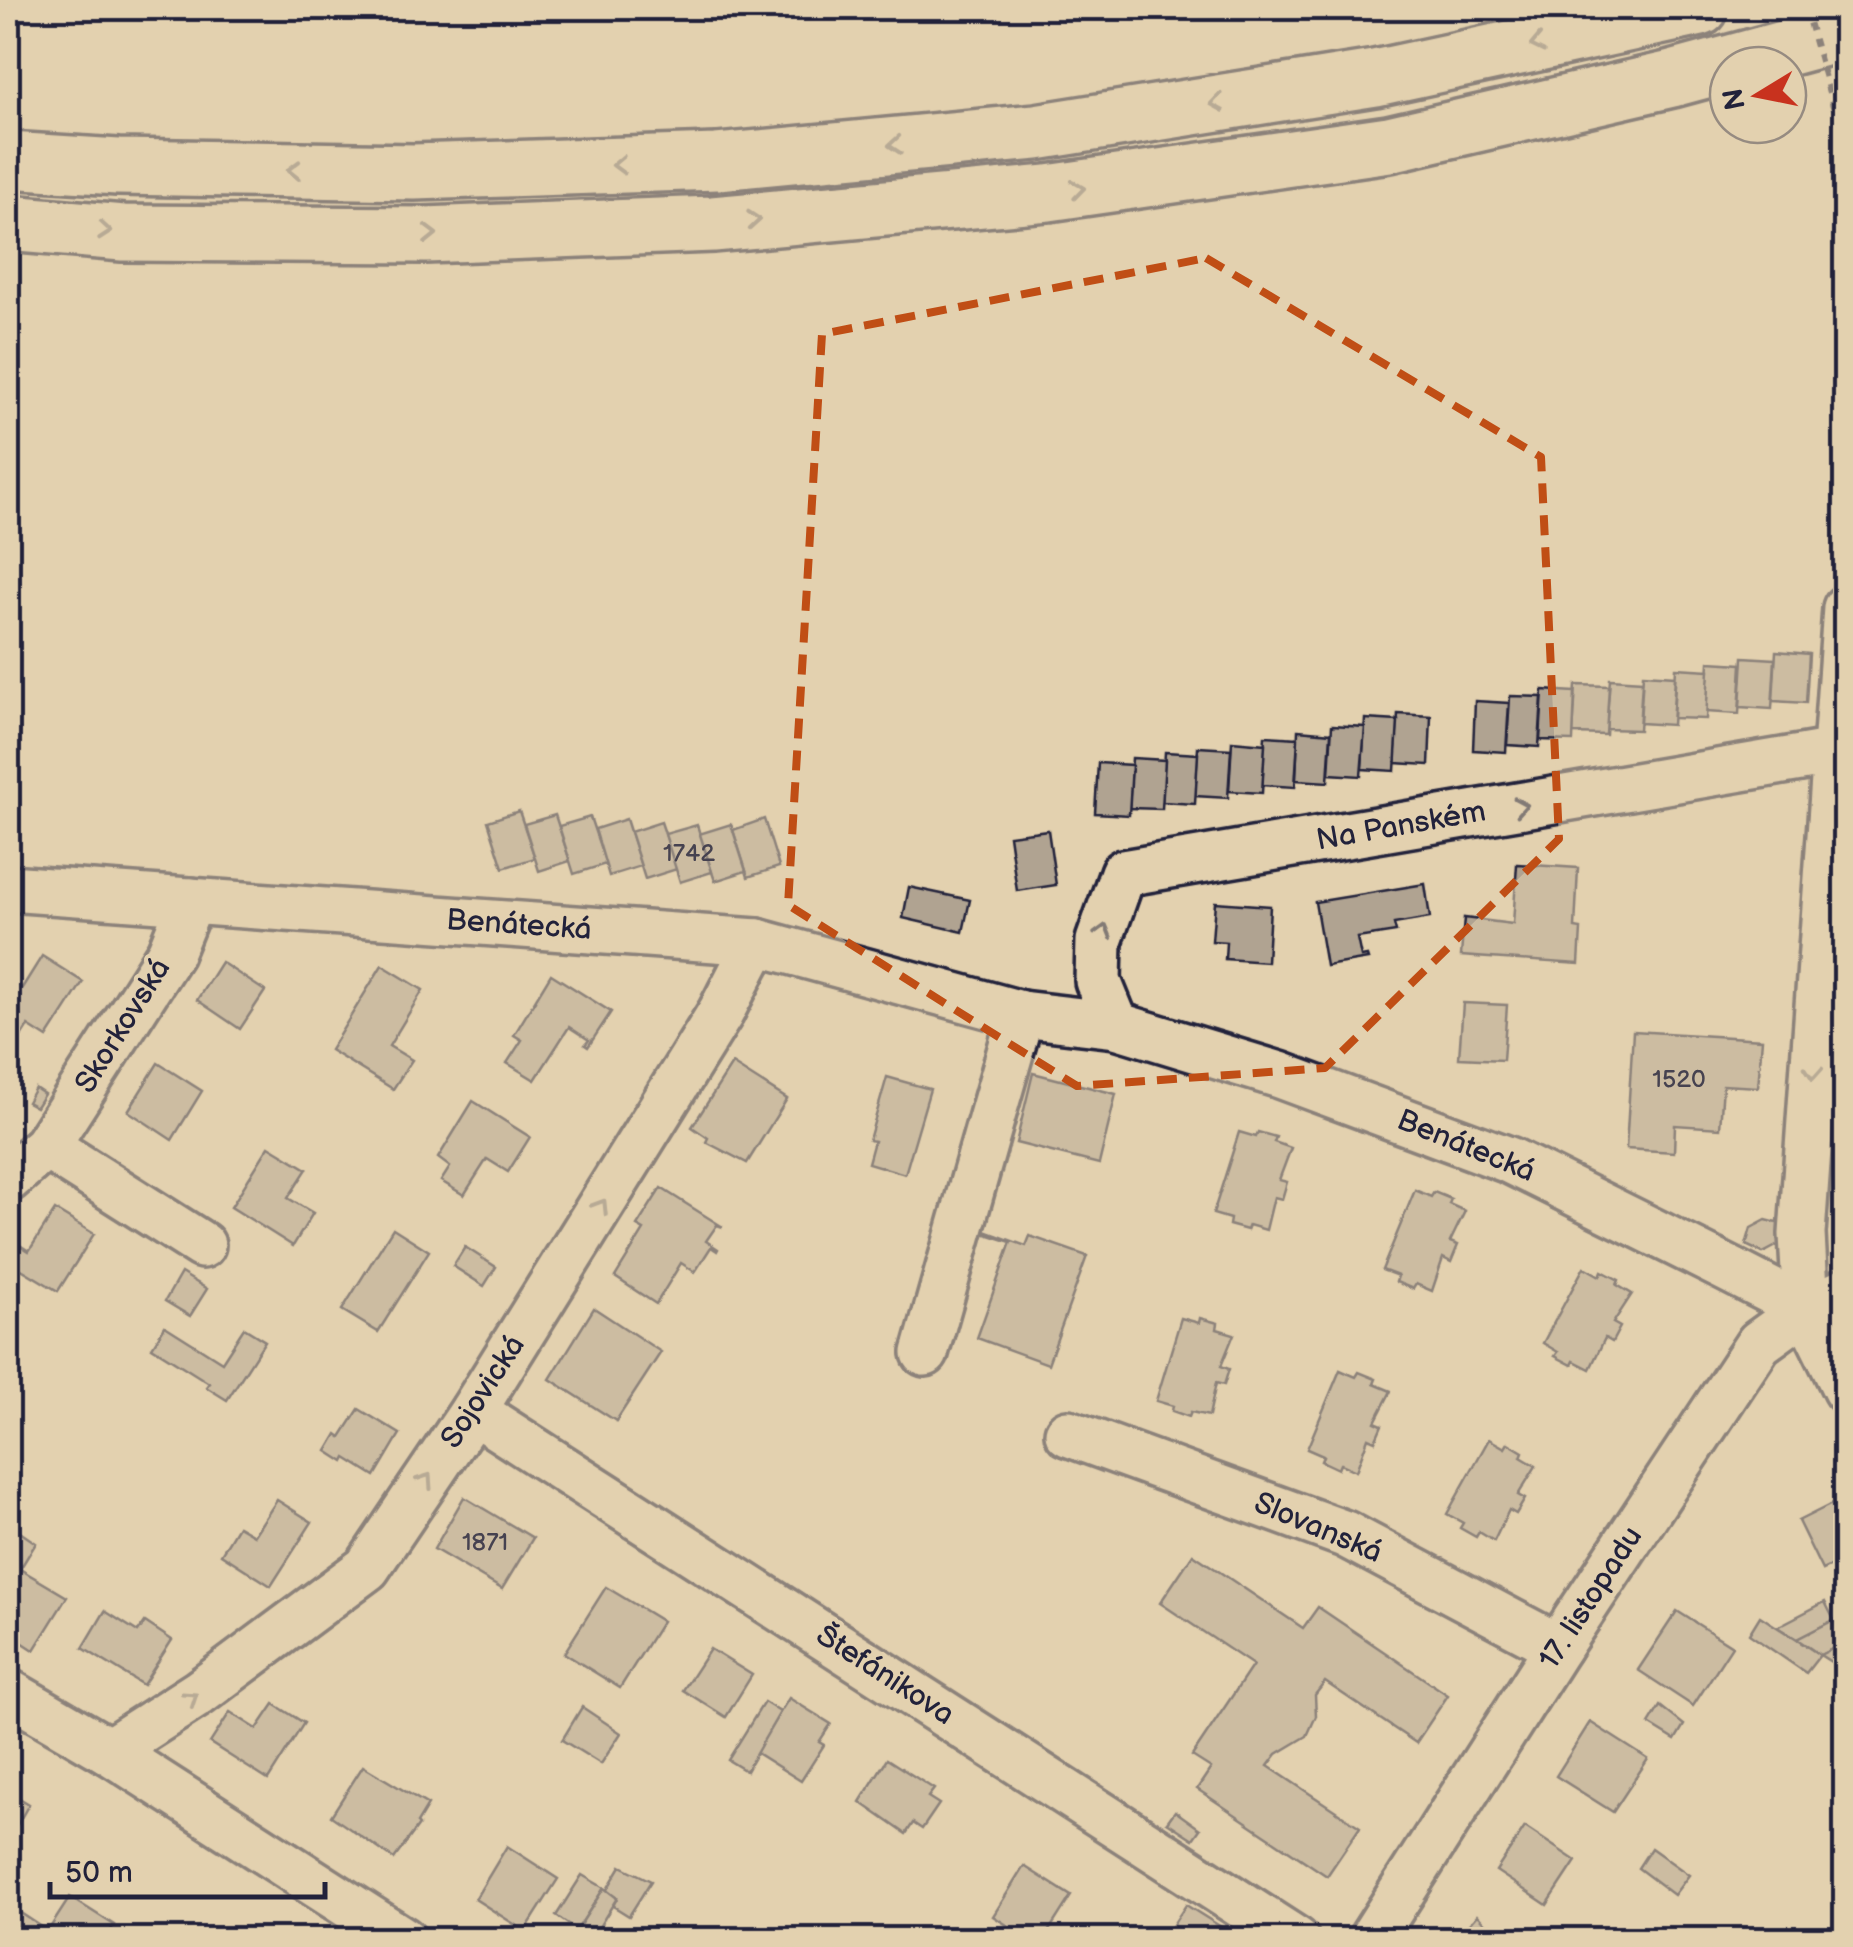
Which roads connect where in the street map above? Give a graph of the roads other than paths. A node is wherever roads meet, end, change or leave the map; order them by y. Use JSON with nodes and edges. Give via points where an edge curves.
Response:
{"nodes":[{"id":1,"x":1700,"y":8,"type":"edge"},
{"id":2,"x":1846,"y":32,"type":"edge"},
{"id":3,"x":8,"y":160,"type":"edge"},
{"id":4,"x":8,"y":223,"type":"edge"},
{"id":5,"x":1846,"y":608,"type":"edge"},
{"id":6,"x":1842,"y":706,"type":"edge"},
{"id":7,"x":1836,"y":752,"type":"junction"},
{"id":8,"x":1836,"y":867,"type":"edge"},
{"id":9,"x":8,"y":888,"type":"edge"},
{"id":10,"x":192,"y":901,"type":"junction"},
{"id":11,"x":757,"y":942,"type":"junction"},
{"id":12,"x":1020,"y":1014,"type":"junction"},
{"id":13,"x":1116,"y":1025,"type":"junction"},
{"id":14,"x":46,"y":1146,"type":"junction"},
{"id":15,"x":8,"y":1179,"type":"edge"},
{"id":16,"x":202,"y":1246,"type":"dead end"},
{"id":17,"x":1826,"y":1300,"type":"edge"},
{"id":18,"x":925,"y":1353,"type":"dead end"},
{"id":19,"x":1846,"y":1390,"type":"edge"},
{"id":20,"x":474,"y":1411,"type":"junction"},
{"id":21,"x":1068,"y":1433,"type":"dead end"},
{"id":22,"x":1558,"y":1646,"type":"junction"},
{"id":23,"x":8,"y":1692,"type":"edge"},
{"id":24,"x":109,"y":1751,"type":"junction"},
{"id":25,"x":403,"y":1940,"type":"edge"},
{"id":26,"x":1296,"y":1940,"type":"edge"},
{"id":27,"x":1371,"y":1940,"type":"edge"}],
"edges":[{"from":1,"to":3,"type":"highway","one_way":true,"via":[[1375,78],[1036,132],[716,162],[414,172]]},
{"from":4,"to":2,"type":"highway","one_way":true,"via":[[123,232],[444,234],[713,224],[1048,193],[1389,144]]},
{"from":5,"to":6,"type":"street"},
{"from":6,"to":7,"type":"street"},
{"from":7,"to":8,"type":"street"},
{"from":13,"to":7,"type":"street","name":"Na Panském","one_way":true,"via":[[1098,981],[1099,940],[1123,873]]},
{"from":8,"to":17,"type":"street","one_way":true,"via":[[1802,1234]]},
{"from":9,"to":10,"type":"street","name":"Benátecká"},
{"from":10,"to":11,"type":"street","name":"Benátecká"},
{"from":10,"to":14,"type":"street","name":"Skorkovská","via":[[170,953]]},
{"from":11,"to":12,"type":"street","name":"Benátecká"},
{"from":20,"to":11,"type":"street","name":"Sojovická","one_way":true,"via":[[722,1012]]},
{"from":12,"to":13,"type":"street","name":"Benátecká"},
{"from":12,"to":18,"type":"street"},
{"from":13,"to":17,"type":"street","name":"Benátecká","via":[[1280,1075],[1509,1160]]},
{"from":14,"to":15,"type":"street","name":"Skorkovská"},
{"from":14,"to":16,"type":"street"},
{"from":17,"to":19,"type":"street"},
{"from":17,"to":22,"type":"street","name":"17. listopadu","via":[[1759,1343]]},
{"from":24,"to":20,"type":"street","name":"Sojovická","one_way":true,"via":[[367,1568]]},
{"from":20,"to":26,"type":"street","name":"Štefánikova"},
{"from":21,"to":22,"type":"street","name":"Slovanská","via":[[1345,1534]]},
{"from":22,"to":27,"type":"street","name":"17. listopadu"},
{"from":23,"to":24,"type":"street"},
{"from":24,"to":25,"type":"street"}]}
